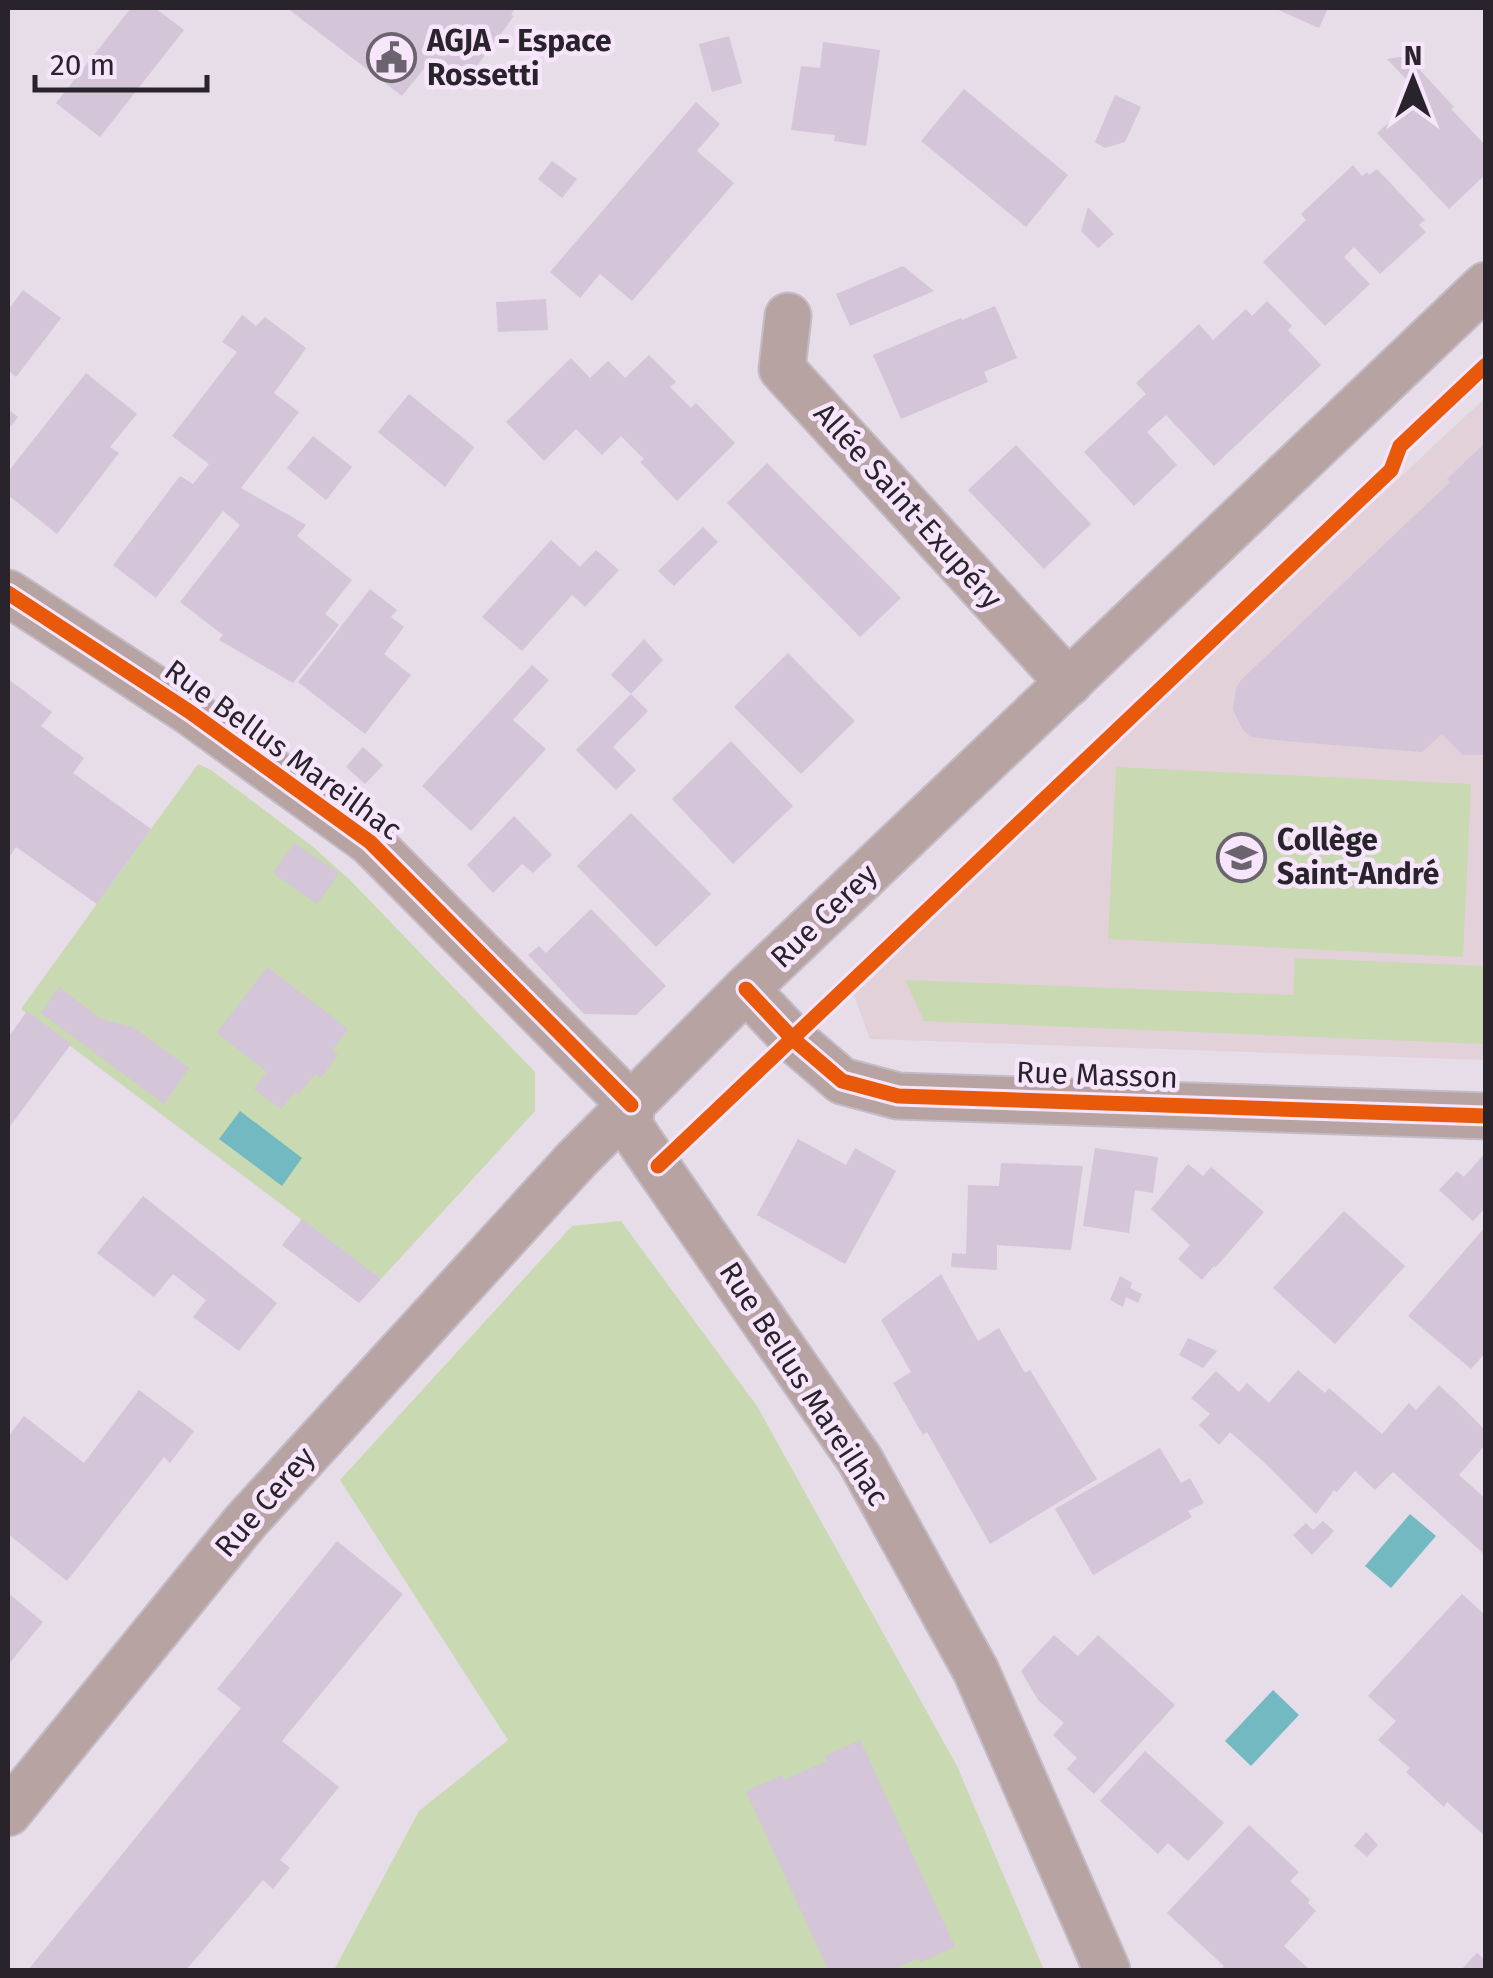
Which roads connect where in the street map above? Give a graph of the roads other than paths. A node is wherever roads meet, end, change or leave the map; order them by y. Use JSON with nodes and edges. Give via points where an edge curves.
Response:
{"nodes":[{"id":1,"x":1486,"y":285,"type":"edge"},
{"id":2,"x":788,"y":316,"type":"dead end"},
{"id":3,"x":8,"y":593,"type":"edge"},
{"id":4,"x":1069,"y":683,"type":"junction"},
{"id":5,"x":746,"y":989,"type":"junction"},
{"id":6,"x":630,"y":1105,"type":"junction"},
{"id":7,"x":1486,"y":1116,"type":"edge"},
{"id":8,"x":8,"y":1813,"type":"edge"},
{"id":9,"x":1107,"y":1970,"type":"edge"}],
"edges":[{"from":1,"to":4,"type":"street","name":"Rue Cerey"},
{"from":2,"to":4,"type":"street","name":"Allée Saint-Exupéry","via":[[782,369]]},
{"from":3,"to":6,"type":"street","name":"Rue Bellus Mareilhac","via":[[190,712],[370,842]]},
{"from":4,"to":5,"type":"street","name":"Rue Cerey"},
{"from":5,"to":6,"type":"street","name":"Rue Cerey"},
{"from":5,"to":7,"type":"street","name":"Rue Masson","via":[[842,1080],[898,1096]]},
{"from":6,"to":8,"type":"street","name":"Rue Cerey","via":[[246,1521]]},
{"from":6,"to":9,"type":"street","name":"Rue Bellus Mareilhac","via":[[630,1126],[641,1143],[860,1460],[976,1671]]}]}
